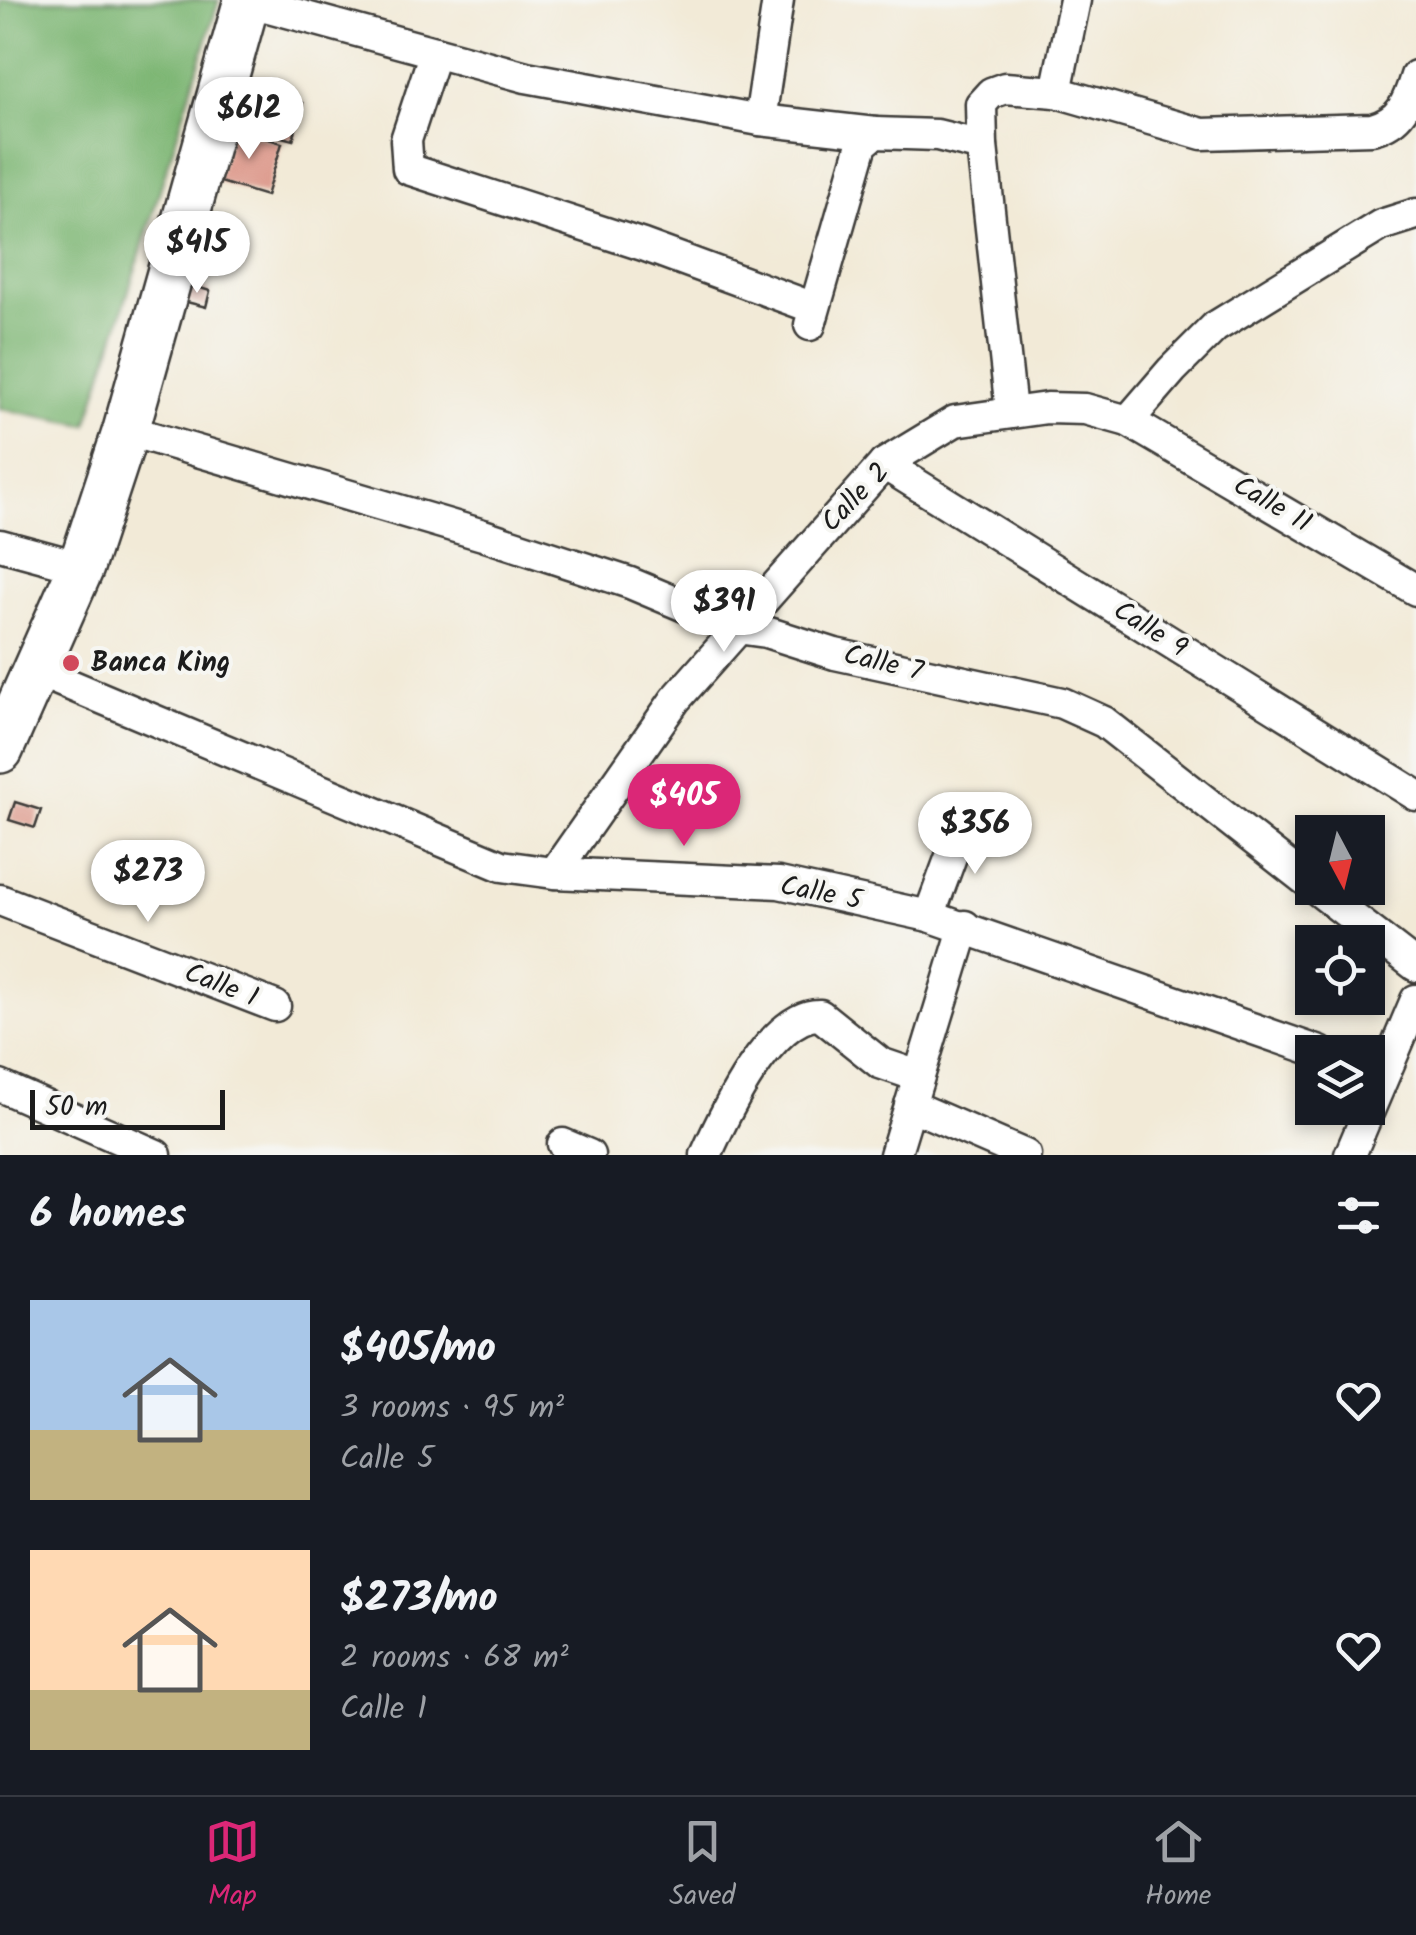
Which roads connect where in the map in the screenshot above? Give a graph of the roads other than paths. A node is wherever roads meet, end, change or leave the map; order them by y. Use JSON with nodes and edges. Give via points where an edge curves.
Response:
{"nodes":[{"id":1,"x":247,"y":0,"type":"edge"},
{"id":2,"x":778,"y":0,"type":"edge"},
{"id":3,"x":1074,"y":0,"type":"edge"},
{"id":4,"x":435,"y":52,"type":"junction"},
{"id":5,"x":1416,"y":76,"type":"edge"},
{"id":6,"x":1056,"y":92,"type":"junction"},
{"id":7,"x":760,"y":120,"type":"junction"},
{"id":8,"x":874,"y":133,"type":"junction"},
{"id":9,"x":982,"y":146,"type":"junction"},
{"id":10,"x":1416,"y":214,"type":"edge"},
{"id":11,"x":1011,"y":412,"type":"junction"},
{"id":12,"x":1128,"y":421,"type":"junction"},
{"id":13,"x":126,"y":430,"type":"junction"},
{"id":14,"x":884,"y":464,"type":"junction"},
{"id":15,"x":0,"y":545,"type":"edge"},
{"id":16,"x":81,"y":567,"type":"junction"},
{"id":17,"x":1416,"y":590,"type":"edge"},
{"id":18,"x":737,"y":628,"type":"junction"},
{"id":19,"x":38,"y":671,"type":"junction"},
{"id":20,"x":0,"y":750,"type":"edge"},
{"id":21,"x":1416,"y":795,"type":"edge"},
{"id":22,"x":966,"y":816,"type":"dead end"},
{"id":23,"x":1295,"y":871,"type":"edge"},
{"id":24,"x":554,"y":873,"type":"junction"},
{"id":25,"x":0,"y":900,"type":"edge"},
{"id":26,"x":1338,"y":905,"type":"edge"},
{"id":27,"x":928,"y":916,"type":"junction"},
{"id":28,"x":964,"y":926,"type":"junction"},
{"id":29,"x":1416,"y":966,"type":"edge"},
{"id":30,"x":1416,"y":1000,"type":"edge"},
{"id":31,"x":274,"y":1006,"type":"dead end"},
{"id":32,"x":1295,"y":1043,"type":"edge"},
{"id":33,"x":1385,"y":1054,"type":"edge"},
{"id":34,"x":0,"y":1086,"type":"edge"},
{"id":35,"x":914,"y":1091,"type":"junction"},
{"id":36,"x":1359,"y":1125,"type":"edge"},
{"id":37,"x":156,"y":1155,"type":"edge"},
{"id":38,"x":706,"y":1155,"type":"edge"},
{"id":39,"x":895,"y":1155,"type":"edge"},
{"id":40,"x":1025,"y":1155,"type":"edge"},
{"id":41,"x":1350,"y":1155,"type":"edge"}],
"edges":[{"from":1,"to":4,"type":"street"},
{"from":1,"to":13,"type":"main road"},
{"from":2,"to":7,"type":"street"},
{"from":3,"to":6,"type":"street"},
{"from":4,"to":7,"type":"street","via":[[526,77]]},
{"from":4,"to":8,"type":"street","via":[[406,140],[408,169],[643,246],[812,316],[862,144]]},
{"from":5,"to":6,"type":"street","via":[[1396,120],[1372,129],[1202,134]]},
{"from":6,"to":9,"type":"street","via":[[991,93],[980,104]]},
{"from":7,"to":8,"type":"street"},
{"from":8,"to":9,"type":"street","via":[[937,135]]},
{"from":9,"to":11,"type":"street"},
{"from":10,"to":12,"type":"street","via":[[1381,225],[1215,327]]},
{"from":11,"to":12,"type":"street","name":"Calle 2","via":[[1084,409]]},
{"from":11,"to":14,"type":"street","name":"Calle 2","via":[[955,421]]},
{"from":12,"to":17,"type":"street","name":"Calle 11"},
{"from":13,"to":16,"type":"main road"},
{"from":13,"to":18,"type":"street","name":"Calle 7","via":[[483,535],[630,583]]},
{"from":14,"to":18,"type":"street","name":"Calle 2"},
{"from":14,"to":21,"type":"street","name":"Calle 9"},
{"from":15,"to":16,"type":"street"},
{"from":16,"to":19,"type":"main road"},
{"from":18,"to":23,"type":"street","name":"Calle 7","via":[[1062,703],[1104,722]]},
{"from":18,"to":24,"type":"street","name":"Calle 2","via":[[675,700]]},
{"from":19,"to":20,"type":"main road"},
{"from":19,"to":24,"type":"street","name":"Calle 5","via":[[502,866]]},
{"from":22,"to":27,"type":"street"},
{"from":24,"to":27,"type":"street","name":"Calle 5","via":[[780,884]]},
{"from":25,"to":31,"type":"street","name":"Calle 1"},
{"from":26,"to":29,"type":"street","name":"Calle 7"},
{"from":27,"to":28,"type":"street","name":"Calle 5"},
{"from":28,"to":32,"type":"street","name":"Calle 5"},
{"from":28,"to":35,"type":"street"},
{"from":30,"to":33,"type":"street"},
{"from":34,"to":37,"type":"street"},
{"from":35,"to":38,"type":"street","via":[[820,1015],[794,1020],[744,1080]]},
{"from":35,"to":39,"type":"street"},
{"from":35,"to":40,"type":"street"},
{"from":36,"to":41,"type":"street"}]}
